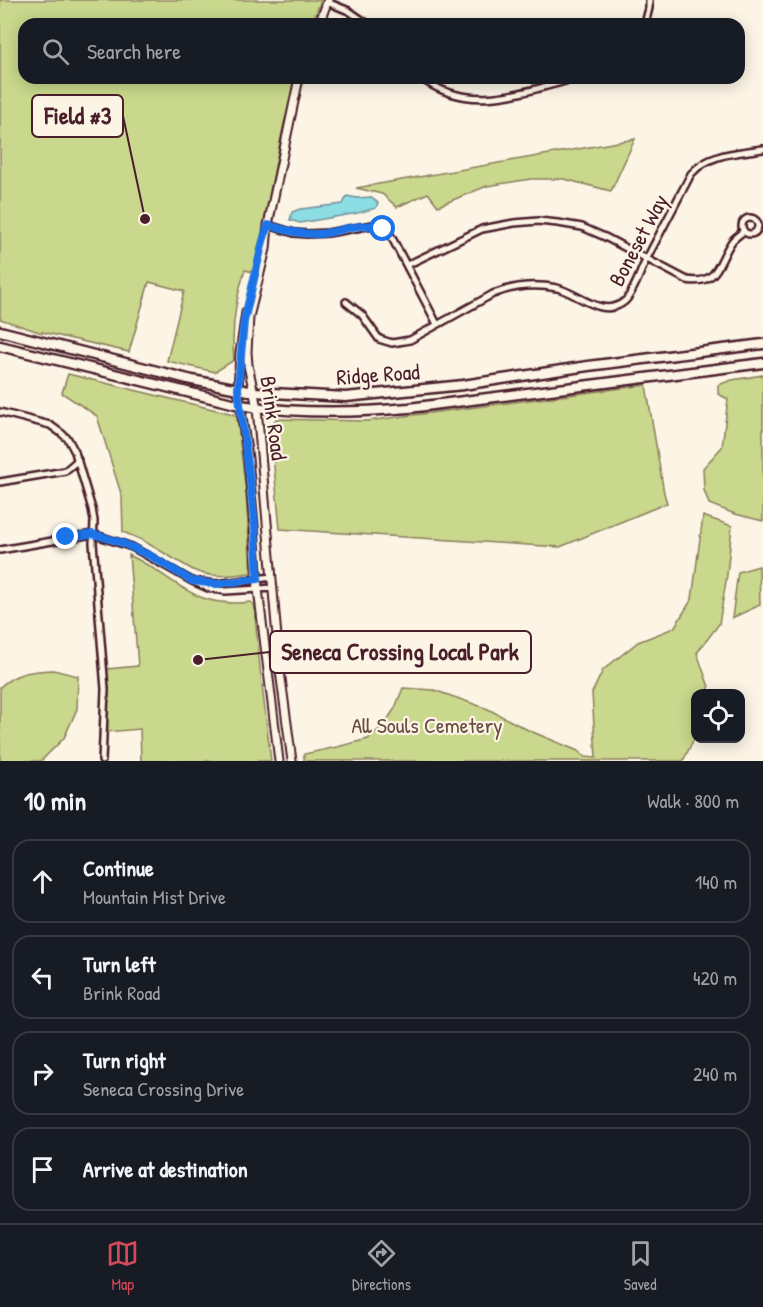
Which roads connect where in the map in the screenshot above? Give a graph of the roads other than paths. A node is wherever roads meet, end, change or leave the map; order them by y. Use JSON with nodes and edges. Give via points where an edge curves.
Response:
{"nodes":[{"id":1,"x":649,"y":0,"type":"edge"},
{"id":2,"x":327,"y":1,"type":"edge"},
{"id":3,"x":320,"y":18,"type":"edge"},
{"id":4,"x":359,"y":18,"type":"edge"},
{"id":5,"x":646,"y":18,"type":"edge"},
{"id":6,"x":298,"y":84,"type":"edge"},
{"id":7,"x":431,"y":84,"type":"edge"},
{"id":8,"x":553,"y":84,"type":"edge"},
{"id":9,"x":763,"y":149,"type":"edge"},
{"id":10,"x":268,"y":225,"type":"junction"},
{"id":11,"x":744,"y":231,"type":"dead end"},
{"id":12,"x":647,"y":259,"type":"junction"},
{"id":13,"x":407,"y":265,"type":"junction"},
{"id":14,"x":346,"y":302,"type":"dead end"},
{"id":15,"x":438,"y":324,"type":"junction"},
{"id":16,"x":0,"y":331,"type":"edge"},
{"id":17,"x":763,"y":344,"type":"edge"},
{"id":18,"x":0,"y":346,"type":"edge"},
{"id":19,"x":763,"y":363,"type":"edge"},
{"id":20,"x":238,"y":389,"type":"junction"},
{"id":21,"x":254,"y":392,"type":"junction"},
{"id":22,"x":240,"y":405,"type":"junction"},
{"id":23,"x":257,"y":408,"type":"junction"},
{"id":24,"x":0,"y":412,"type":"edge"},
{"id":25,"x":78,"y":460,"type":"junction"},
{"id":26,"x":0,"y":482,"type":"edge"},
{"id":27,"x":93,"y":534,"type":"junction"},
{"id":28,"x":0,"y":550,"type":"edge"},
{"id":29,"x":272,"y":577,"type":"junction"},
{"id":30,"x":258,"y":579,"type":"junction"},
{"id":31,"x":192,"y":581,"type":"junction"},
{"id":32,"x":273,"y":588,"type":"junction"},
{"id":33,"x":258,"y":589,"type":"junction"},
{"id":34,"x":102,"y":761,"type":"edge"},
{"id":35,"x":279,"y":761,"type":"edge"},
{"id":36,"x":292,"y":761,"type":"edge"}],
"edges":[{"from":1,"to":5,"type":"street"},
{"from":2,"to":3,"type":"main road"},
{"from":2,"to":4,"type":"street"},
{"from":6,"to":10,"type":"main road","name":"Brink Road"},
{"from":7,"to":8,"type":"street","via":[[448,93],[479,98]]},
{"from":9,"to":12,"type":"street","name":"Boneset Way","via":[[715,158],[698,166]]},
{"from":10,"to":13,"type":"street","via":[[307,234],[378,226],[391,236]]},
{"from":10,"to":20,"type":"main road","name":"Brink Road","via":[[244,321]]},
{"from":10,"to":21,"type":"main road","name":"Brink Road","via":[[249,318],[248,358]]},
{"from":11,"to":12,"type":"street","via":[[732,241],[714,273],[705,279],[687,280]]},
{"from":12,"to":13,"type":"street","via":[[582,228],[538,221],[482,230]]},
{"from":12,"to":15,"type":"street","name":"Boneset Way","via":[[630,295],[616,306],[593,306],[557,289],[519,287],[504,290]]},
{"from":13,"to":15,"type":"street"},
{"from":14,"to":15,"type":"street","name":"Boneset Way","via":[[362,315],[379,339],[392,343],[410,339]]},
{"from":16,"to":20,"type":"highway","name":"Ridge Road"},
{"from":17,"to":21,"type":"highway","name":"Ridge Road","via":[[346,397]]},
{"from":18,"to":22,"type":"highway","name":"Ridge Road"},
{"from":19,"to":23,"type":"highway","name":"Ridge Road","via":[[409,408],[356,412]]},
{"from":20,"to":21,"type":"highway","name":"Ridge Road"},
{"from":20,"to":22,"type":"main road","name":"Brink Road"},
{"from":21,"to":23,"type":"main road","name":"Brink Road"},
{"from":22,"to":23,"type":"highway","name":"Ridge Road"},
{"from":22,"to":30,"type":"main road","name":"Brink Road"},
{"from":23,"to":29,"type":"main road","name":"Brink Road"},
{"from":24,"to":25,"type":"street","via":[[56,429],[68,439]]},
{"from":25,"to":26,"type":"street","via":[[65,471]]},
{"from":25,"to":27,"type":"street","via":[[92,509]]},
{"from":27,"to":28,"type":"street"},
{"from":27,"to":31,"type":"street","via":[[132,547]]},
{"from":27,"to":34,"type":"street","via":[[105,689]]},
{"from":29,"to":30,"type":"street"},
{"from":29,"to":32,"type":"main road","name":"Brink Road"},
{"from":30,"to":31,"type":"street","via":[[216,584]]},
{"from":30,"to":33,"type":"main road","name":"Brink Road"},
{"from":31,"to":33,"type":"street","via":[[226,591]]},
{"from":32,"to":33,"type":"street"},
{"from":32,"to":36,"type":"main road","name":"Brink Road"},
{"from":33,"to":35,"type":"main road","name":"Brink Road"}]}
